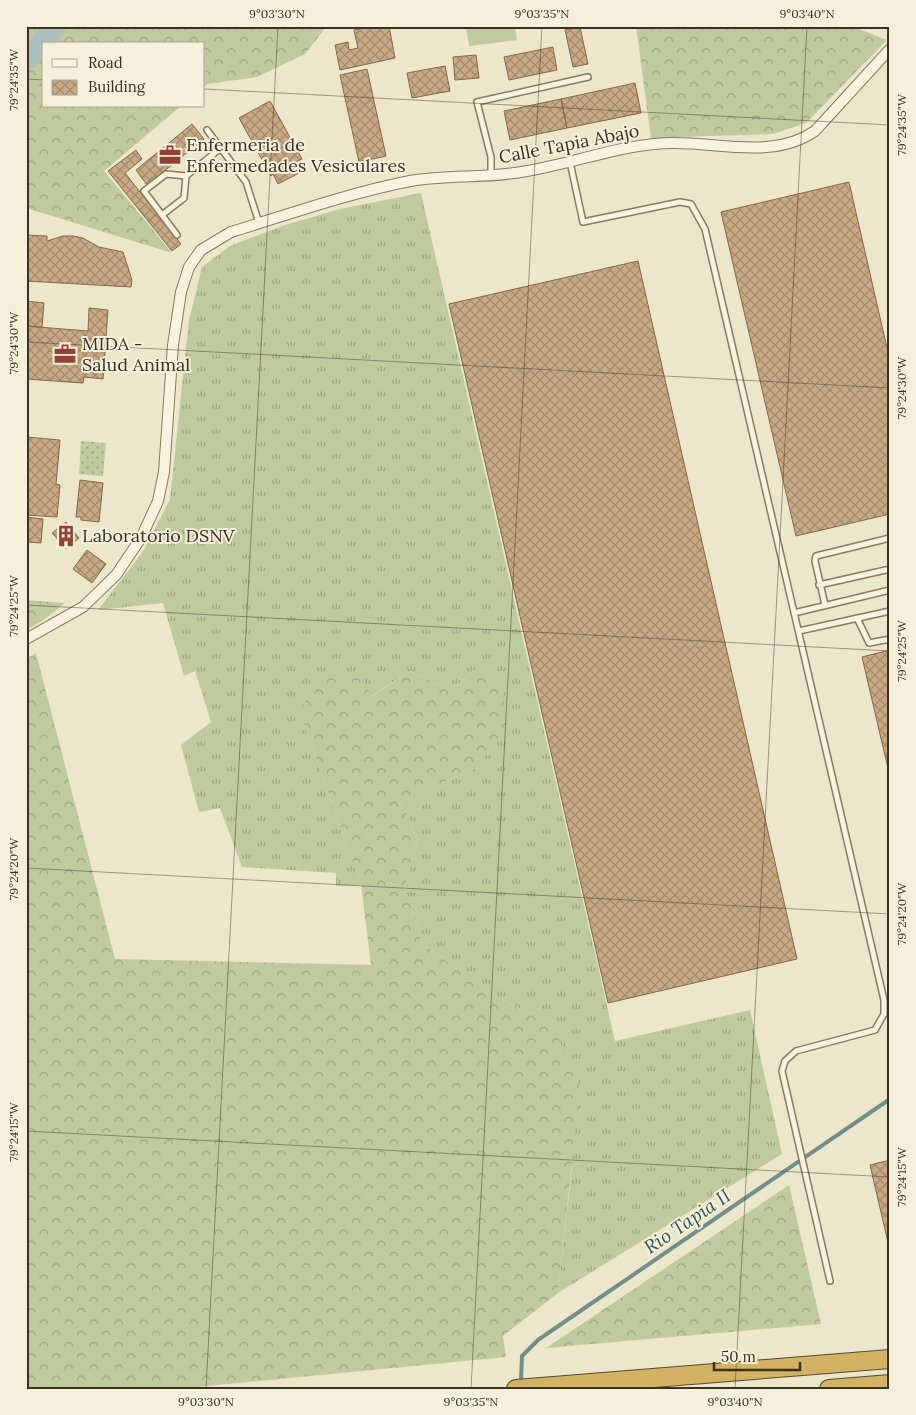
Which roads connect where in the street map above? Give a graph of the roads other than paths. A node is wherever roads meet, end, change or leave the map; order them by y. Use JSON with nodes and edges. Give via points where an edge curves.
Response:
{"nodes":[{"id":1,"x":890,"y":49,"type":"edge"},
{"id":2,"x":588,"y":77,"type":"dead end"},
{"id":3,"x":207,"y":130,"type":"dead end"},
{"id":4,"x":221,"y":148,"type":"junction"},
{"id":5,"x":570,"y":161,"type":"junction"},
{"id":6,"x":491,"y":175,"type":"junction"},
{"id":7,"x":186,"y":176,"type":"junction"},
{"id":8,"x":162,"y":215,"type":"junction"},
{"id":9,"x":260,"y":223,"type":"junction"},
{"id":10,"x":177,"y":234,"type":"dead end"},
{"id":11,"x":890,"y":538,"type":"edge"},
{"id":12,"x":890,"y":569,"type":"edge"},
{"id":13,"x":819,"y":585,"type":"junction"},
{"id":14,"x":890,"y":590,"type":"edge"},
{"id":15,"x":824,"y":605,"type":"junction"},
{"id":16,"x":890,"y":611,"type":"edge"},
{"id":17,"x":794,"y":613,"type":"junction"},
{"id":18,"x":857,"y":618,"type":"junction"},
{"id":19,"x":799,"y":632,"type":"junction"},
{"id":20,"x":26,"y":639,"type":"edge"},
{"id":21,"x":890,"y":639,"type":"edge"},
{"id":22,"x":830,"y":1281,"type":"dead end"},
{"id":23,"x":890,"y":1359,"type":"edge"},
{"id":24,"x":890,"y":1384,"type":"edge"},
{"id":25,"x":516,"y":1389,"type":"edge"},
{"id":26,"x":829,"y":1389,"type":"edge"}],
"edges":[{"from":1,"to":5,"type":"street","name":"Calle Tapia Abajo","via":[[815,131],[802,140],[753,148],[672,143],[643,145]]},
{"from":2,"to":6,"type":"lane","via":[[476,102],[491,158]]},
{"from":3,"to":4,"type":"lane"},
{"from":4,"to":7,"type":"lane"},
{"from":4,"to":9,"type":"lane","via":[[246,182]]},
{"from":5,"to":6,"type":"street","name":"Calle Tapia Abajo","via":[[526,172]]},
{"from":5,"to":17,"type":"lane","via":[[583,222],[680,202],[691,204],[705,229]]},
{"from":6,"to":9,"type":"street","name":"Calle Tapia Abajo","via":[[412,181]]},
{"from":7,"to":8,"type":"lane","via":[[184,198]]},
{"from":7,"to":8,"type":"lane","via":[[166,174],[144,191]]},
{"from":8,"to":10,"type":"lane"},
{"from":9,"to":20,"type":"street","name":"Calle Tapia Abajo","via":[[215,239],[201,250],[189,267],[181,292],[173,345],[164,472],[158,501],[141,538],[116,575],[83,607]]},
{"from":11,"to":13,"type":"lane","via":[[819,554],[815,561]]},
{"from":12,"to":13,"type":"lane"},
{"from":13,"to":15,"type":"lane"},
{"from":14,"to":15,"type":"lane"},
{"from":15,"to":17,"type":"lane"},
{"from":16,"to":18,"type":"lane"},
{"from":17,"to":19,"type":"lane"},
{"from":18,"to":19,"type":"lane"},
{"from":18,"to":21,"type":"lane","via":[[869,642]]},
{"from":19,"to":22,"type":"lane","via":[[884,1000],[884,1014],[875,1030],[796,1051],[785,1061],[782,1071]]},
{"from":23,"to":25,"type":"highway"},
{"from":24,"to":26,"type":"highway"}]}
